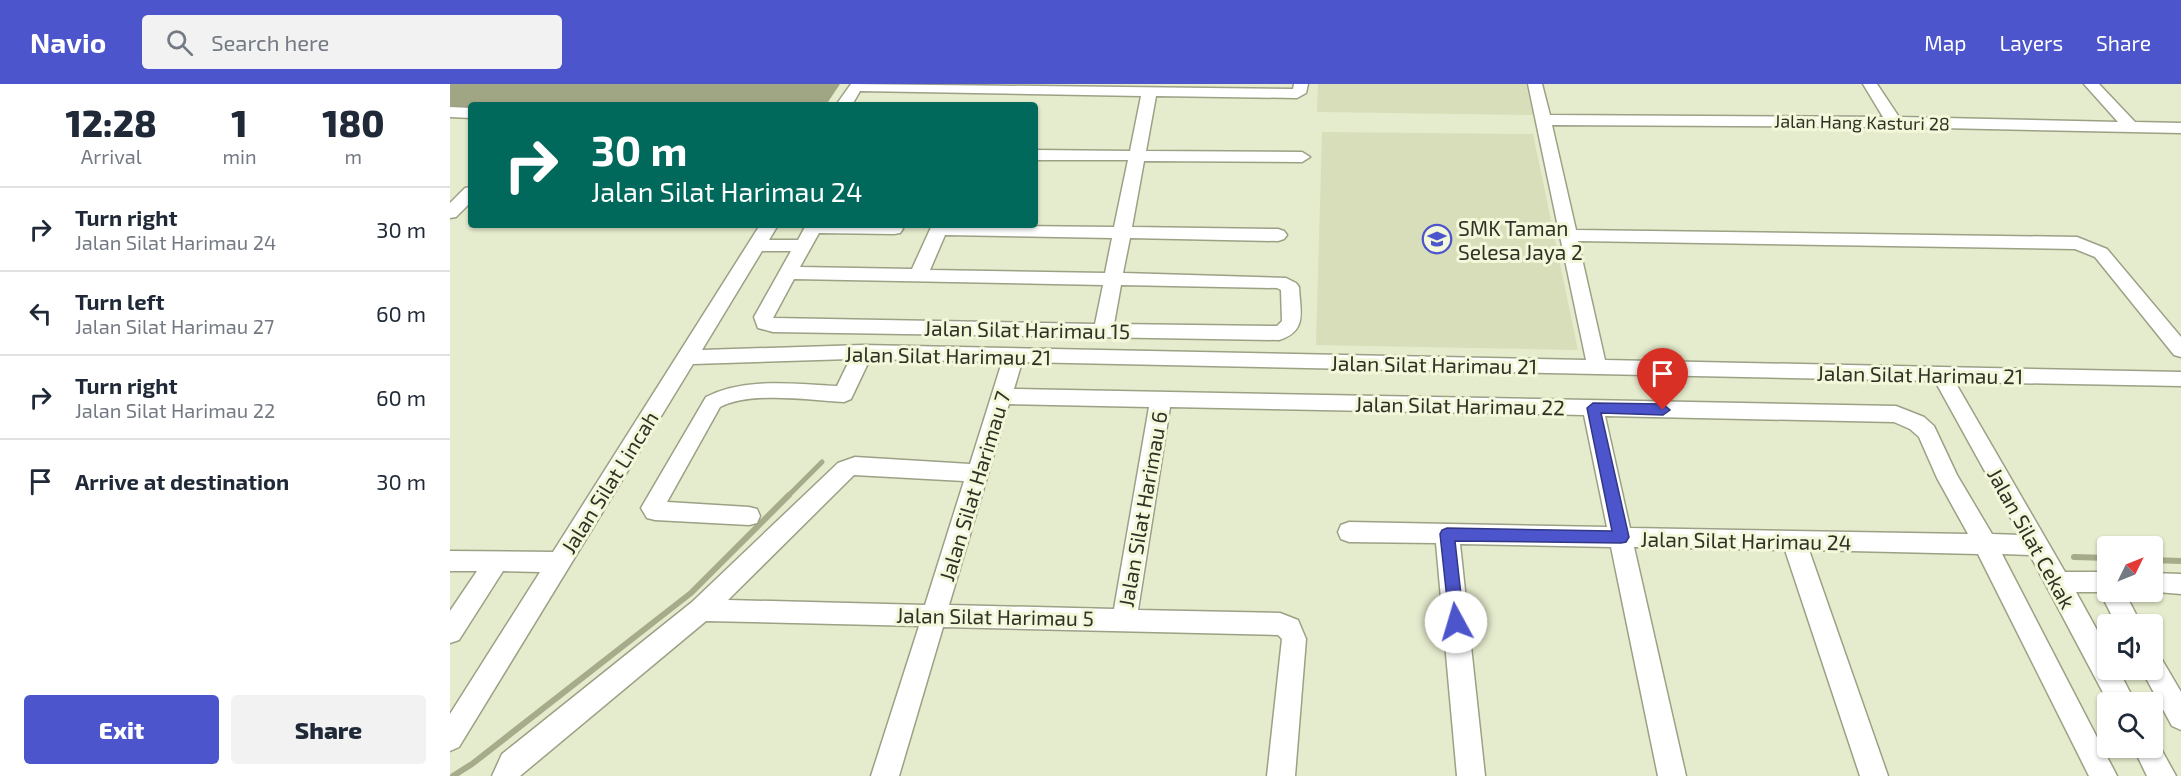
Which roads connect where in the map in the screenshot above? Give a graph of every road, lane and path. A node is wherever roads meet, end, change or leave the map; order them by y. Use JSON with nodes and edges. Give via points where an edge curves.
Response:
{"nodes":[{"id":1,"x":1534,"y":84,"type":"edge"},
{"id":2,"x":1870,"y":84,"type":"edge"},
{"id":3,"x":2091,"y":84,"type":"edge"},
{"id":4,"x":857,"y":85,"type":"edge"},
{"id":5,"x":890,"y":86,"type":"edge"},
{"id":6,"x":999,"y":87,"type":"edge"},
{"id":7,"x":1299,"y":89,"type":"edge"},
{"id":8,"x":1149,"y":93,"type":"junction"},
{"id":9,"x":846,"y":102,"type":"edge"},
{"id":10,"x":451,"y":113,"type":"edge"},
{"id":11,"x":468,"y":113,"type":"edge"},
{"id":12,"x":1543,"y":120,"type":"junction"},
{"id":13,"x":1894,"y":122,"type":"junction"},
{"id":14,"x":2131,"y":127,"type":"junction"},
{"id":15,"x":2181,"y":128,"type":"edge"},
{"id":16,"x":1038,"y":155,"type":"edge"},
{"id":17,"x":1137,"y":156,"type":"junction"},
{"id":18,"x":1302,"y":157,"type":"dead end"},
{"id":19,"x":468,"y":195,"type":"edge"},
{"id":20,"x":450,"y":213,"type":"edge"},
{"id":21,"x":767,"y":228,"type":"edge"},
{"id":22,"x":814,"y":228,"type":"edge"},
{"id":23,"x":868,"y":228,"type":"edge"},
{"id":24,"x":940,"y":228,"type":"edge"},
{"id":25,"x":976,"y":228,"type":"edge"},
{"id":26,"x":894,"y":229,"type":"dead end"},
{"id":27,"x":1121,"y":232,"type":"junction"},
{"id":28,"x":1278,"y":235,"type":"dead end"},
{"id":29,"x":1568,"y":235,"type":"junction"},
{"id":30,"x":757,"y":245,"type":"junction"},
{"id":31,"x":802,"y":246,"type":"junction"},
{"id":32,"x":787,"y":273,"type":"junction"},
{"id":33,"x":918,"y":276,"type":"junction"},
{"id":34,"x":1112,"y":280,"type":"junction"},
{"id":35,"x":1103,"y":330,"type":"junction"},
{"id":36,"x":1216,"y":333,"type":"junction"},
{"id":37,"x":2181,"y":350,"type":"edge"},
{"id":38,"x":863,"y":352,"type":"junction"},
{"id":39,"x":1014,"y":355,"type":"junction"},
{"id":40,"x":687,"y":357,"type":"junction"},
{"id":41,"x":1215,"y":359,"type":"junction"},
{"id":42,"x":1597,"y":367,"type":"junction"},
{"id":43,"x":1941,"y":374,"type":"junction"},
{"id":44,"x":2181,"y":379,"type":"edge"},
{"id":45,"x":1001,"y":396,"type":"junction"},
{"id":46,"x":1161,"y":399,"type":"junction"},
{"id":47,"x":1593,"y":408,"type":"junction"},
{"id":48,"x":978,"y":473,"type":"junction"},
{"id":49,"x":749,"y":516,"type":"dead end"},
{"id":50,"x":1349,"y":532,"type":"dead end"},
{"id":51,"x":1447,"y":534,"type":"junction"},
{"id":52,"x":1621,"y":537,"type":"junction"},
{"id":53,"x":1794,"y":540,"type":"junction"},
{"id":54,"x":1984,"y":544,"type":"junction"},
{"id":55,"x":2036,"y":545,"type":"junction"},
{"id":56,"x":450,"y":561,"type":"edge"},
{"id":57,"x":496,"y":562,"type":"junction"},
{"id":58,"x":559,"y":562,"type":"junction"},
{"id":59,"x":2058,"y":582,"type":"junction"},
{"id":60,"x":2097,"y":584,"type":"edge"},
{"id":61,"x":2163,"y":584,"type":"edge"},
{"id":62,"x":2181,"y":584,"type":"edge"},
{"id":63,"x":701,"y":609,"type":"junction"},
{"id":64,"x":934,"y":616,"type":"junction"},
{"id":65,"x":1124,"y":619,"type":"junction"},
{"id":66,"x":450,"y":632,"type":"edge"},
{"id":67,"x":2160,"y":680,"type":"edge"},
{"id":68,"x":2117,"y":692,"type":"edge"},
{"id":69,"x":2181,"y":717,"type":"edge"},
{"id":70,"x":450,"y":738,"type":"edge"},
{"id":71,"x":2152,"y":758,"type":"edge"},
{"id":72,"x":506,"y":776,"type":"edge"},
{"id":73,"x":885,"y":776,"type":"edge"},
{"id":74,"x":1281,"y":776,"type":"edge"},
{"id":75,"x":1471,"y":776,"type":"edge"},
{"id":76,"x":1672,"y":776,"type":"edge"},
{"id":77,"x":1874,"y":776,"type":"edge"},
{"id":78,"x":2103,"y":776,"type":"edge"},
{"id":79,"x":2162,"y":776,"type":"edge"}],
"edges":[{"from":1,"to":12,"type":"street"},
{"from":2,"to":13,"type":"street"},
{"from":3,"to":14,"type":"street"},
{"from":4,"to":5,"type":"street"},
{"from":4,"to":9,"type":"street"},
{"from":5,"to":6,"type":"street"},
{"from":6,"to":8,"type":"street"},
{"from":7,"to":8,"type":"street"},
{"from":8,"to":17,"type":"street"},
{"from":10,"to":11,"type":"street"},
{"from":12,"to":13,"type":"street","name":"Jalan Hang Kasturi 28"},
{"from":12,"to":29,"type":"street"},
{"from":13,"to":14,"type":"street","name":"Jalan Hang Kasturi 28"},
{"from":14,"to":15,"type":"street","name":"Jalan Hang Kasturi 28"},
{"from":16,"to":17,"type":"street"},
{"from":17,"to":18,"type":"street"},
{"from":17,"to":27,"type":"street"},
{"from":19,"to":20,"type":"street"},
{"from":21,"to":30,"type":"street","name":"Jalan Silat Lincah"},
{"from":22,"to":31,"type":"street"},
{"from":23,"to":26,"type":"street"},
{"from":24,"to":33,"type":"street"},
{"from":25,"to":27,"type":"street"},
{"from":27,"to":28,"type":"street"},
{"from":27,"to":34,"type":"street"},
{"from":29,"to":37,"type":"street","via":[[2077,243],[2101,253]]},
{"from":29,"to":42,"type":"street"},
{"from":30,"to":31,"type":"street"},
{"from":30,"to":40,"type":"street","name":"Jalan Silat Lincah"},
{"from":31,"to":32,"type":"street"},
{"from":32,"to":33,"type":"street"},
{"from":32,"to":35,"type":"street","name":"Jalan Silat Harimau 15","via":[[763,317],[765,323]]},
{"from":33,"to":34,"type":"street"},
{"from":34,"to":35,"type":"street"},
{"from":34,"to":36,"type":"street","name":"Jalan Silat Harimau 15","via":[[1284,283],[1290,290],[1292,321],[1288,329],[1279,333]]},
{"from":35,"to":36,"type":"street","name":"Jalan Silat Harimau 15"},
{"from":36,"to":41,"type":"street"},
{"from":38,"to":39,"type":"street","name":"Jalan Silat Harimau 21"},
{"from":38,"to":40,"type":"street","name":"Jalan Silat Harimau 21"},
{"from":38,"to":49,"type":"street","via":[[844,393],[740,393],[718,398],[652,508]]},
{"from":39,"to":41,"type":"street","name":"Jalan Silat Harimau 21"},
{"from":39,"to":45,"type":"street","name":"Jalan Silat Harimau 7"},
{"from":40,"to":58,"type":"street","name":"Jalan Silat Lincah"},
{"from":41,"to":42,"type":"street","name":"Jalan Silat Harimau 21"},
{"from":42,"to":43,"type":"street","name":"Jalan Silat Harimau 21"},
{"from":43,"to":44,"type":"street","name":"Jalan Silat Harimau 21"},
{"from":43,"to":55,"type":"street","name":"Jalan Silat Cekak"},
{"from":45,"to":46,"type":"street","name":"Jalan Silat Harimau 22"},
{"from":45,"to":48,"type":"street","name":"Jalan Silat Harimau 7"},
{"from":46,"to":47,"type":"street","name":"Jalan Silat Harimau 22"},
{"from":46,"to":65,"type":"street","name":"Jalan Silat Harimau 6"},
{"from":47,"to":52,"type":"street"},
{"from":47,"to":54,"type":"street","name":"Jalan Silat Harimau 22","via":[[1896,414],[1927,432]]},
{"from":48,"to":63,"type":"street","via":[[855,466],[846,469]]},
{"from":48,"to":64,"type":"street","name":"Jalan Silat Harimau 7"},
{"from":50,"to":51,"type":"street","name":"Jalan Silat Harimau 24"},
{"from":51,"to":52,"type":"street","name":"Jalan Silat Harimau 24"},
{"from":51,"to":75,"type":"street"},
{"from":52,"to":53,"type":"street","name":"Jalan Silat Harimau 24"},
{"from":52,"to":76,"type":"street"},
{"from":53,"to":54,"type":"street","name":"Jalan Silat Harimau 24"},
{"from":53,"to":77,"type":"street"},
{"from":54,"to":55,"type":"street","name":"Jalan Silat Harimau 24"},
{"from":54,"to":78,"type":"street"},
{"from":55,"to":59,"type":"street","name":"Jalan Silat Cekak"},
{"from":56,"to":57,"type":"street"},
{"from":57,"to":58,"type":"street"},
{"from":57,"to":66,"type":"street"},
{"from":58,"to":70,"type":"street","name":"Jalan Silat Lincah"},
{"from":59,"to":60,"type":"street"},
{"from":59,"to":68,"type":"street","name":"Jalan Silat Cekak"},
{"from":61,"to":62,"type":"street"},
{"from":63,"to":64,"type":"street","name":"Jalan Silat Harimau 5"},
{"from":63,"to":72,"type":"street","via":[[512,763]]},
{"from":64,"to":65,"type":"street","name":"Jalan Silat Harimau 5"},
{"from":64,"to":73,"type":"street","name":"Jalan Silat Harimau 7"},
{"from":65,"to":74,"type":"street","name":"Jalan Silat Harimau 5","via":[[1280,624],[1289,628],[1294,639]]},
{"from":67,"to":69,"type":"street"},
{"from":71,"to":79,"type":"street"}]}
